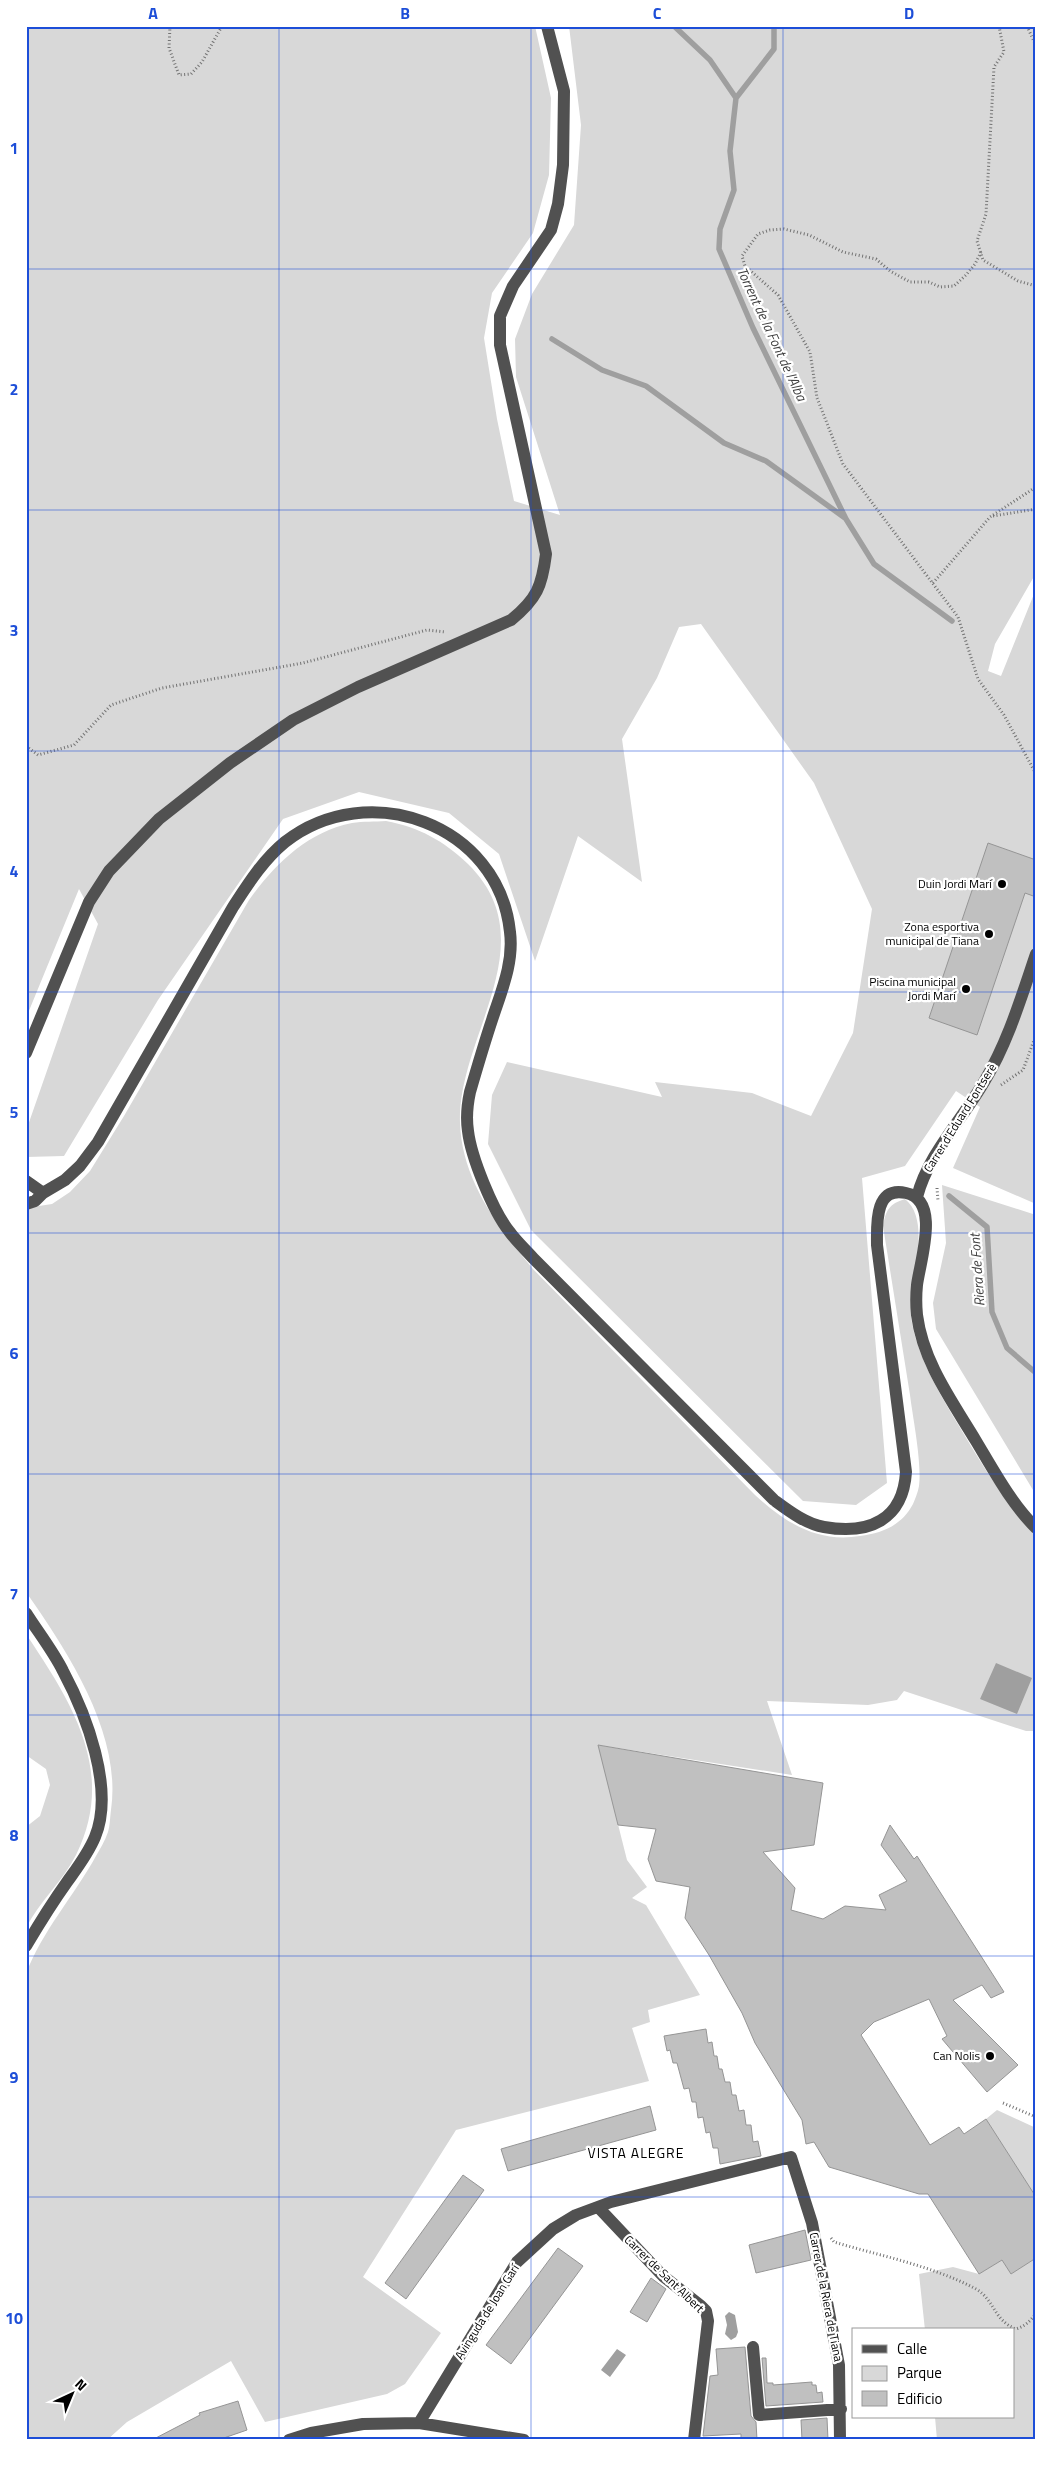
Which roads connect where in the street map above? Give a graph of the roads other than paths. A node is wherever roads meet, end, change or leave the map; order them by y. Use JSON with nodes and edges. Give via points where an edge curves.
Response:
{"nodes":[{"id":1,"x":547,"y":26,"type":"edge"},
{"id":2,"x":1036,"y":954,"type":"edge"},
{"id":3,"x":26,"y":1053,"type":"edge"},
{"id":4,"x":26,"y":1181,"type":"edge"},
{"id":5,"x":26,"y":1190,"type":"edge"},
{"id":6,"x":42,"y":1193,"type":"junction"},
{"id":7,"x":917,"y":1198,"type":"junction"},
{"id":8,"x":26,"y":1204,"type":"edge"},
{"id":9,"x":1036,"y":1528,"type":"edge"},
{"id":10,"x":26,"y":1613,"type":"edge"},
{"id":11,"x":26,"y":1946,"type":"edge"},
{"id":12,"x":792,"y":2157,"type":"joint"},
{"id":13,"x":598,"y":2207,"type":"junction"},
{"id":14,"x":753,"y":2347,"type":"dead end"},
{"id":15,"x":841,"y":2409,"type":"junction"},
{"id":16,"x":419,"y":2423,"type":"junction"},
{"id":17,"x":515,"y":2439,"type":"edge"},
{"id":18,"x":289,"y":2440,"type":"edge"},
{"id":19,"x":694,"y":2440,"type":"edge"},
{"id":20,"x":840,"y":2440,"type":"edge"}],
"edges":[{"from":1,"to":3,"type":"street","via":[[564,91],[563,165],[558,204],[551,230],[513,286],[500,316],[500,346],[546,554],[543,579],[537,594],[511,620],[358,687],[293,720],[230,763],[159,819],[109,871],[89,902]]},
{"from":2,"to":7,"type":"street","name":"Carrer d'Eduard Fontserè","via":[[998,1059],[924,1172]]},
{"from":4,"to":6,"type":"street"},
{"from":5,"to":6,"type":"street"},
{"from":6,"to":7,"type":"street","via":[[65,1180],[98,1142],[251,878],[280,848],[298,835],[325,821],[360,813],[414,817],[448,832],[485,865],[506,907],[511,933],[508,972],[466,1111],[475,1157],[508,1230],[532,1258],[774,1500],[802,1519],[824,1527],[859,1528],[876,1523],[890,1516],[901,1501],[906,1472],[877,1245],[877,1218],[878,1208],[888,1196],[903,1192]]},
{"from":6,"to":8,"type":"street","via":[[35,1201]]},
{"from":7,"to":9,"type":"street","via":[[925,1210],[926,1225],[916,1298],[922,1344],[940,1381],[1004,1488]]},
{"from":10,"to":11,"type":"street","via":[[62,1670],[86,1720],[102,1805],[96,1836],[88,1852]]},
{"from":12,"to":13,"type":"street","name":"Avinguda de Joan Garí"},
{"from":12,"to":15,"type":"street","name":"Carrer de la Riera de Tiana","via":[[812,2222],[839,2365]]},
{"from":13,"to":16,"type":"street","name":"Avinguda de Joan Garí","via":[[553,2229],[517,2262]]},
{"from":13,"to":19,"type":"street","name":"Carrer de Sant Albert","via":[[657,2270],[706,2311],[708,2321]]},
{"from":14,"to":15,"type":"street","via":[[759,2415]]},
{"from":15,"to":20,"type":"street","name":"Carrer de la Riera de Tiana"},
{"from":16,"to":17,"type":"street"},
{"from":16,"to":18,"type":"street","via":[[363,2424]]}]}
